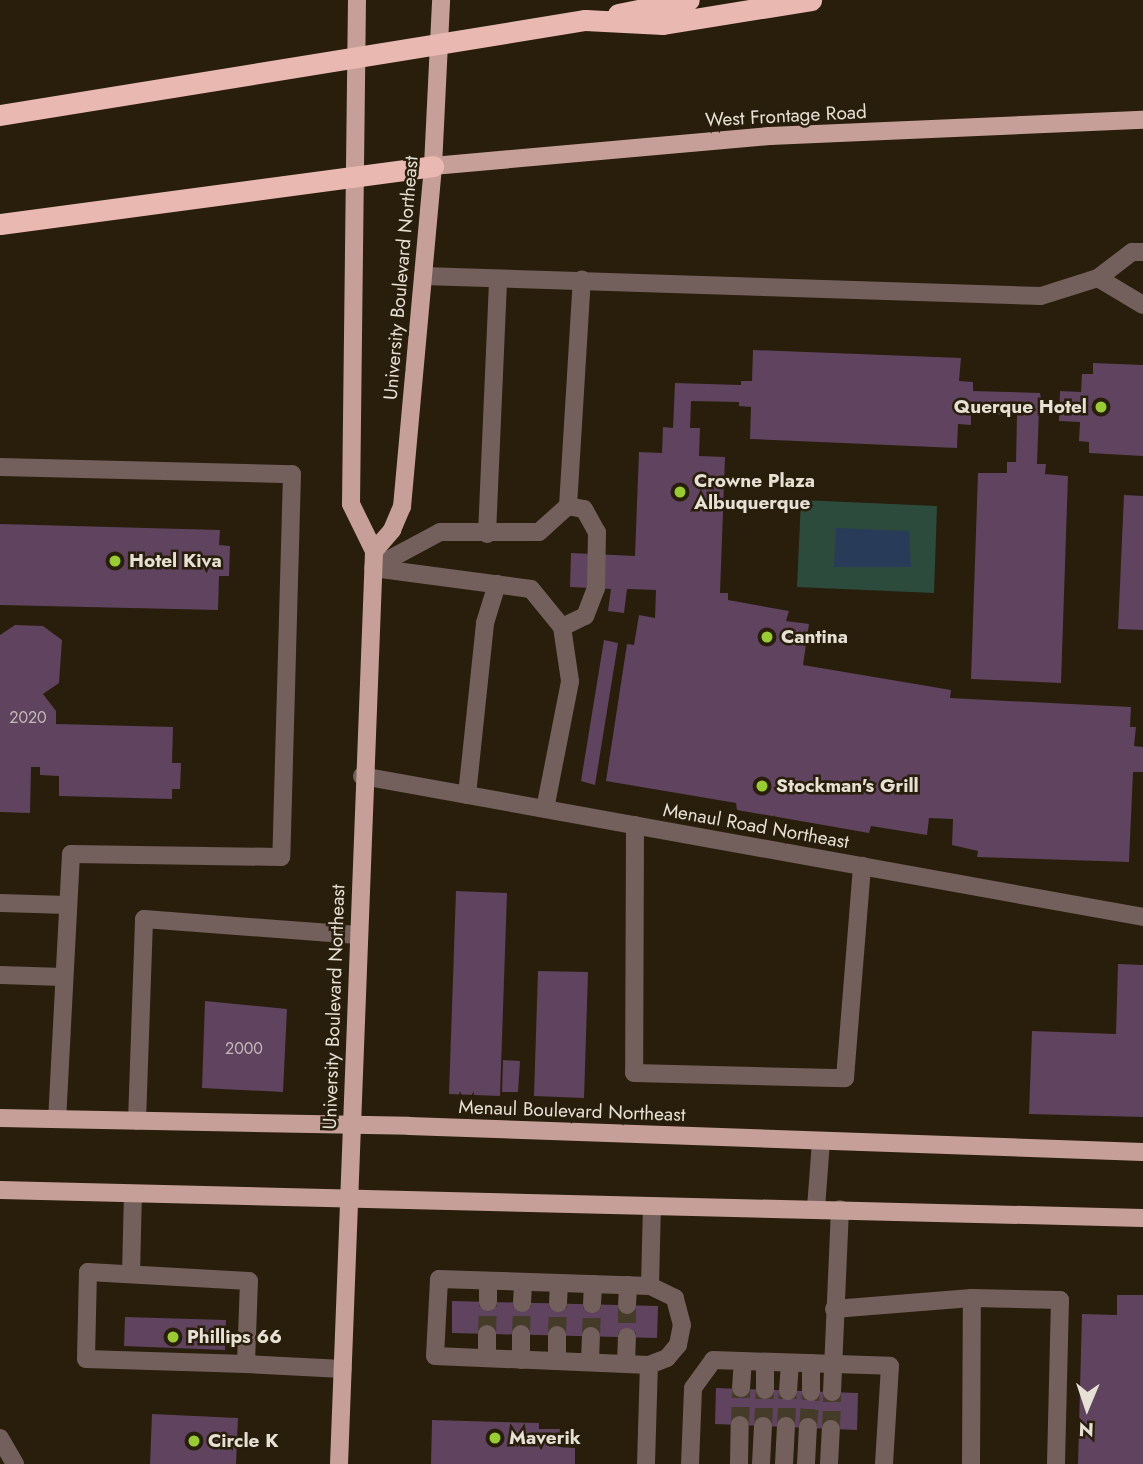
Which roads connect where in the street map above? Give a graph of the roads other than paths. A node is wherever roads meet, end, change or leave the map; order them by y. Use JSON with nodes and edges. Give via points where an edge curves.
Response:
{"nodes":[{"id":1,"x":357,"y":0,"type":"edge"},
{"id":2,"x":441,"y":0,"type":"edge"},
{"id":3,"x":689,"y":0,"type":"edge"},
{"id":4,"x":811,"y":0,"type":"edge"},
{"id":5,"x":585,"y":20,"type":"junction"},
{"id":6,"x":0,"y":115,"type":"edge"},
{"id":7,"x":1141,"y":121,"type":"edge"},
{"id":8,"x":433,"y":166,"type":"junction"},
{"id":9,"x":352,"y":175,"type":"junction"},
{"id":10,"x":0,"y":224,"type":"edge"},
{"id":11,"x":1143,"y":253,"type":"edge"},
{"id":12,"x":423,"y":276,"type":"junction"},
{"id":13,"x":1098,"y":278,"type":"junction"},
{"id":14,"x":582,"y":279,"type":"junction"},
{"id":15,"x":499,"y":280,"type":"junction"},
{"id":16,"x":1143,"y":305,"type":"edge"},
{"id":17,"x":0,"y":467,"type":"edge"},
{"id":18,"x":568,"y":506,"type":"junction"},
{"id":19,"x":487,"y":534,"type":"junction"},
{"id":20,"x":374,"y":559,"type":"junction"},
{"id":21,"x":496,"y":584,"type":"junction"},
{"id":22,"x":562,"y":627,"type":"junction"},
{"id":23,"x":362,"y":776,"type":"junction"},
{"id":24,"x":467,"y":795,"type":"junction"},
{"id":25,"x":545,"y":809,"type":"junction"},
{"id":26,"x":635,"y":825,"type":"junction"},
{"id":27,"x":862,"y":866,"type":"junction"},
{"id":28,"x":0,"y":903,"type":"edge"},
{"id":29,"x":68,"y":905,"type":"junction"},
{"id":30,"x":1143,"y":917,"type":"edge"},
{"id":31,"x":358,"y":935,"type":"junction"},
{"id":32,"x":0,"y":975,"type":"edge"},
{"id":33,"x":64,"y":977,"type":"junction"},
{"id":34,"x":0,"y":1118,"type":"edge"},
{"id":35,"x":57,"y":1119,"type":"junction"},
{"id":36,"x":137,"y":1121,"type":"junction"},
{"id":37,"x":352,"y":1124,"type":"junction"},
{"id":38,"x":821,"y":1141,"type":"junction"},
{"id":39,"x":1143,"y":1152,"type":"edge"},
{"id":40,"x":0,"y":1190,"type":"edge"},
{"id":41,"x":133,"y":1194,"type":"junction"},
{"id":42,"x":350,"y":1200,"type":"junction"},
{"id":43,"x":652,"y":1206,"type":"junction"},
{"id":44,"x":816,"y":1208,"type":"junction"},
{"id":45,"x":840,"y":1209,"type":"junction"},
{"id":46,"x":1143,"y":1218,"type":"edge"},
{"id":47,"x":131,"y":1274,"type":"junction"},
{"id":48,"x":488,"y":1281,"type":"junction"},
{"id":49,"x":523,"y":1282,"type":"junction"},
{"id":50,"x":559,"y":1283,"type":"junction"},
{"id":51,"x":593,"y":1284,"type":"junction"},
{"id":52,"x":628,"y":1285,"type":"junction"},
{"id":53,"x":650,"y":1286,"type":"junction"},
{"id":54,"x":972,"y":1298,"type":"junction"},
{"id":55,"x":488,"y":1302,"type":"tunnel mouth"},
{"id":56,"x":522,"y":1303,"type":"tunnel mouth"},
{"id":57,"x":558,"y":1303,"type":"tunnel mouth"},
{"id":58,"x":592,"y":1304,"type":"tunnel mouth"},
{"id":59,"x":627,"y":1306,"type":"tunnel mouth"},
{"id":60,"x":834,"y":1309,"type":"junction"},
{"id":61,"x":487,"y":1334,"type":"tunnel mouth"},
{"id":62,"x":521,"y":1334,"type":"tunnel mouth"},
{"id":63,"x":557,"y":1335,"type":"tunnel mouth"},
{"id":64,"x":591,"y":1336,"type":"tunnel mouth"},
{"id":65,"x":627,"y":1337,"type":"tunnel mouth"},
{"id":66,"x":487,"y":1358,"type":"junction"},
{"id":67,"x":521,"y":1360,"type":"junction"},
{"id":68,"x":557,"y":1361,"type":"junction"},
{"id":69,"x":743,"y":1361,"type":"junction"},
{"id":70,"x":590,"y":1362,"type":"junction"},
{"id":71,"x":765,"y":1362,"type":"junction"},
{"id":72,"x":790,"y":1363,"type":"junction"},
{"id":73,"x":811,"y":1363,"type":"junction"},
{"id":74,"x":831,"y":1363,"type":"junction"},
{"id":75,"x":246,"y":1364,"type":"junction"},
{"id":76,"x":626,"y":1364,"type":"junction"},
{"id":77,"x":649,"y":1365,"type":"junction"},
{"id":78,"x":343,"y":1369,"type":"junction"},
{"id":79,"x":741,"y":1388,"type":"tunnel mouth"},
{"id":80,"x":765,"y":1390,"type":"tunnel mouth"},
{"id":81,"x":788,"y":1391,"type":"tunnel mouth"},
{"id":82,"x":811,"y":1392,"type":"tunnel mouth"},
{"id":83,"x":832,"y":1392,"type":"tunnel mouth"},
{"id":84,"x":740,"y":1425,"type":"tunnel mouth"},
{"id":85,"x":763,"y":1426,"type":"tunnel mouth"},
{"id":86,"x":786,"y":1426,"type":"tunnel mouth"},
{"id":87,"x":808,"y":1427,"type":"tunnel mouth"},
{"id":88,"x":831,"y":1429,"type":"tunnel mouth"},
{"id":89,"x":0,"y":1438,"type":"edge"},
{"id":90,"x":15,"y":1464,"type":"edge"},
{"id":91,"x":339,"y":1464,"type":"edge"},
{"id":92,"x":646,"y":1464,"type":"edge"},
{"id":93,"x":690,"y":1464,"type":"edge"},
{"id":94,"x":739,"y":1464,"type":"edge"},
{"id":95,"x":761,"y":1464,"type":"edge"},
{"id":96,"x":784,"y":1464,"type":"edge"},
{"id":97,"x":806,"y":1464,"type":"edge"},
{"id":98,"x":829,"y":1464,"type":"edge"},
{"id":99,"x":884,"y":1464,"type":"edge"},
{"id":100,"x":971,"y":1464,"type":"edge"},
{"id":101,"x":1056,"y":1464,"type":"edge"}],
"edges":[{"from":1,"to":9,"type":"main road","name":"University Boulevard Northeast"},
{"from":2,"to":8,"type":"main road","name":"University Boulevard Northeast"},
{"from":3,"to":5,"type":"highway"},
{"from":4,"to":5,"type":"highway","via":[[663,24]]},
{"from":5,"to":6,"type":"highway","bridge":true},
{"from":7,"to":8,"type":"main road","name":"West Frontage Road","via":[[770,136]]},
{"from":8,"to":9,"type":"highway"},
{"from":8,"to":12,"type":"main road","name":"University Boulevard Northeast"},
{"from":9,"to":10,"type":"highway"},
{"from":9,"to":20,"type":"main road","name":"University Boulevard Northeast","via":[[351,504]]},
{"from":11,"to":13,"type":"street","via":[[1132,252]]},
{"from":12,"to":15,"type":"street"},
{"from":12,"to":20,"type":"main road","name":"University Boulevard Northeast","via":[[401,507]]},
{"from":13,"to":14,"type":"street","via":[[1041,296],[647,286]]},
{"from":13,"to":16,"type":"street"},
{"from":14,"to":15,"type":"street"},
{"from":14,"to":18,"type":"street"},
{"from":15,"to":19,"type":"street"},
{"from":17,"to":29,"type":"street","via":[[292,474],[281,857],[71,854]]},
{"from":18,"to":19,"type":"street","via":[[539,532]]},
{"from":18,"to":22,"type":"street","via":[[584,509],[597,532],[598,555],[596,588],[585,616]]},
{"from":19,"to":20,"type":"street","via":[[440,532]]},
{"from":20,"to":21,"type":"street"},
{"from":20,"to":23,"type":"main road","name":"University Boulevard Northeast"},
{"from":21,"to":22,"type":"street","via":[[531,589]]},
{"from":21,"to":24,"type":"street","via":[[485,623]]},
{"from":22,"to":25,"type":"street","via":[[570,681]]},
{"from":23,"to":24,"type":"street","name":"Menaul Road Northeast"},
{"from":23,"to":31,"type":"main road","name":"University Boulevard Northeast"},
{"from":24,"to":25,"type":"street","name":"Menaul Road Northeast"},
{"from":25,"to":26,"type":"street","name":"Menaul Road Northeast"},
{"from":26,"to":27,"type":"street","name":"Menaul Road Northeast"},
{"from":26,"to":27,"type":"street","via":[[634,1073],[845,1078]]},
{"from":27,"to":30,"type":"street","name":"Menaul Road Northeast"},
{"from":28,"to":29,"type":"street"},
{"from":29,"to":33,"type":"street"},
{"from":31,"to":36,"type":"street","via":[[144,919]]},
{"from":31,"to":37,"type":"main road","name":"University Boulevard Northeast"},
{"from":32,"to":33,"type":"street"},
{"from":33,"to":35,"type":"street"},
{"from":34,"to":35,"type":"main road","name":"Menaul Boulevard Northeast"},
{"from":35,"to":36,"type":"main road","name":"Menaul Boulevard Northeast"},
{"from":36,"to":37,"type":"main road","name":"Menaul Boulevard Northeast"},
{"from":37,"to":38,"type":"main road","name":"Menaul Boulevard Northeast"},
{"from":37,"to":42,"type":"main road","name":"University Boulevard Northeast"},
{"from":38,"to":39,"type":"main road","name":"Menaul Boulevard Northeast"},
{"from":38,"to":44,"type":"street"},
{"from":40,"to":41,"type":"main road"},
{"from":41,"to":42,"type":"main road"},
{"from":41,"to":47,"type":"street"},
{"from":42,"to":43,"type":"main road"},
{"from":42,"to":78,"type":"main road","name":"University Boulevard Northeast"},
{"from":43,"to":44,"type":"main road"},
{"from":43,"to":53,"type":"street"},
{"from":44,"to":45,"type":"main road"},
{"from":45,"to":46,"type":"main road"},
{"from":45,"to":60,"type":"street"},
{"from":47,"to":75,"type":"street","via":[[249,1281]]},
{"from":47,"to":75,"type":"street","via":[[88,1272],[86,1359]]},
{"from":48,"to":49,"type":"street"},
{"from":48,"to":55,"type":"street"},
{"from":48,"to":66,"type":"street","via":[[439,1279],[435,1356]]},
{"from":49,"to":50,"type":"street"},
{"from":49,"to":56,"type":"street"},
{"from":50,"to":51,"type":"street"},
{"from":50,"to":57,"type":"street"},
{"from":51,"to":52,"type":"street"},
{"from":51,"to":58,"type":"street"},
{"from":52,"to":53,"type":"street"},
{"from":52,"to":59,"type":"street"},
{"from":53,"to":77,"type":"street","via":[[675,1298],[682,1325],[678,1345],[667,1358]]},
{"from":54,"to":60,"type":"street"},
{"from":54,"to":100,"type":"street"},
{"from":54,"to":101,"type":"street","via":[[1060,1300]]},
{"from":60,"to":74,"type":"street"},
{"from":61,"to":66,"type":"street"},
{"from":62,"to":67,"type":"street"},
{"from":63,"to":68,"type":"street"},
{"from":64,"to":70,"type":"street"},
{"from":65,"to":76,"type":"street"},
{"from":66,"to":67,"type":"street"},
{"from":67,"to":68,"type":"street"},
{"from":68,"to":70,"type":"street"},
{"from":69,"to":71,"type":"street"},
{"from":69,"to":79,"type":"street"},
{"from":69,"to":93,"type":"street","via":[[713,1360],[693,1388]]},
{"from":70,"to":76,"type":"street"},
{"from":71,"to":72,"type":"street"},
{"from":71,"to":80,"type":"street"},
{"from":72,"to":73,"type":"street"},
{"from":72,"to":81,"type":"street"},
{"from":73,"to":74,"type":"street"},
{"from":73,"to":82,"type":"street"},
{"from":74,"to":83,"type":"street"},
{"from":74,"to":99,"type":"street","via":[[890,1366]]},
{"from":75,"to":78,"type":"street"},
{"from":76,"to":77,"type":"street"},
{"from":77,"to":92,"type":"street"},
{"from":78,"to":91,"type":"main road","name":"University Boulevard Northeast"},
{"from":84,"to":94,"type":"street"},
{"from":85,"to":95,"type":"street"},
{"from":86,"to":96,"type":"street"},
{"from":87,"to":97,"type":"street"},
{"from":88,"to":98,"type":"street"},
{"from":89,"to":90,"type":"street"}]}
